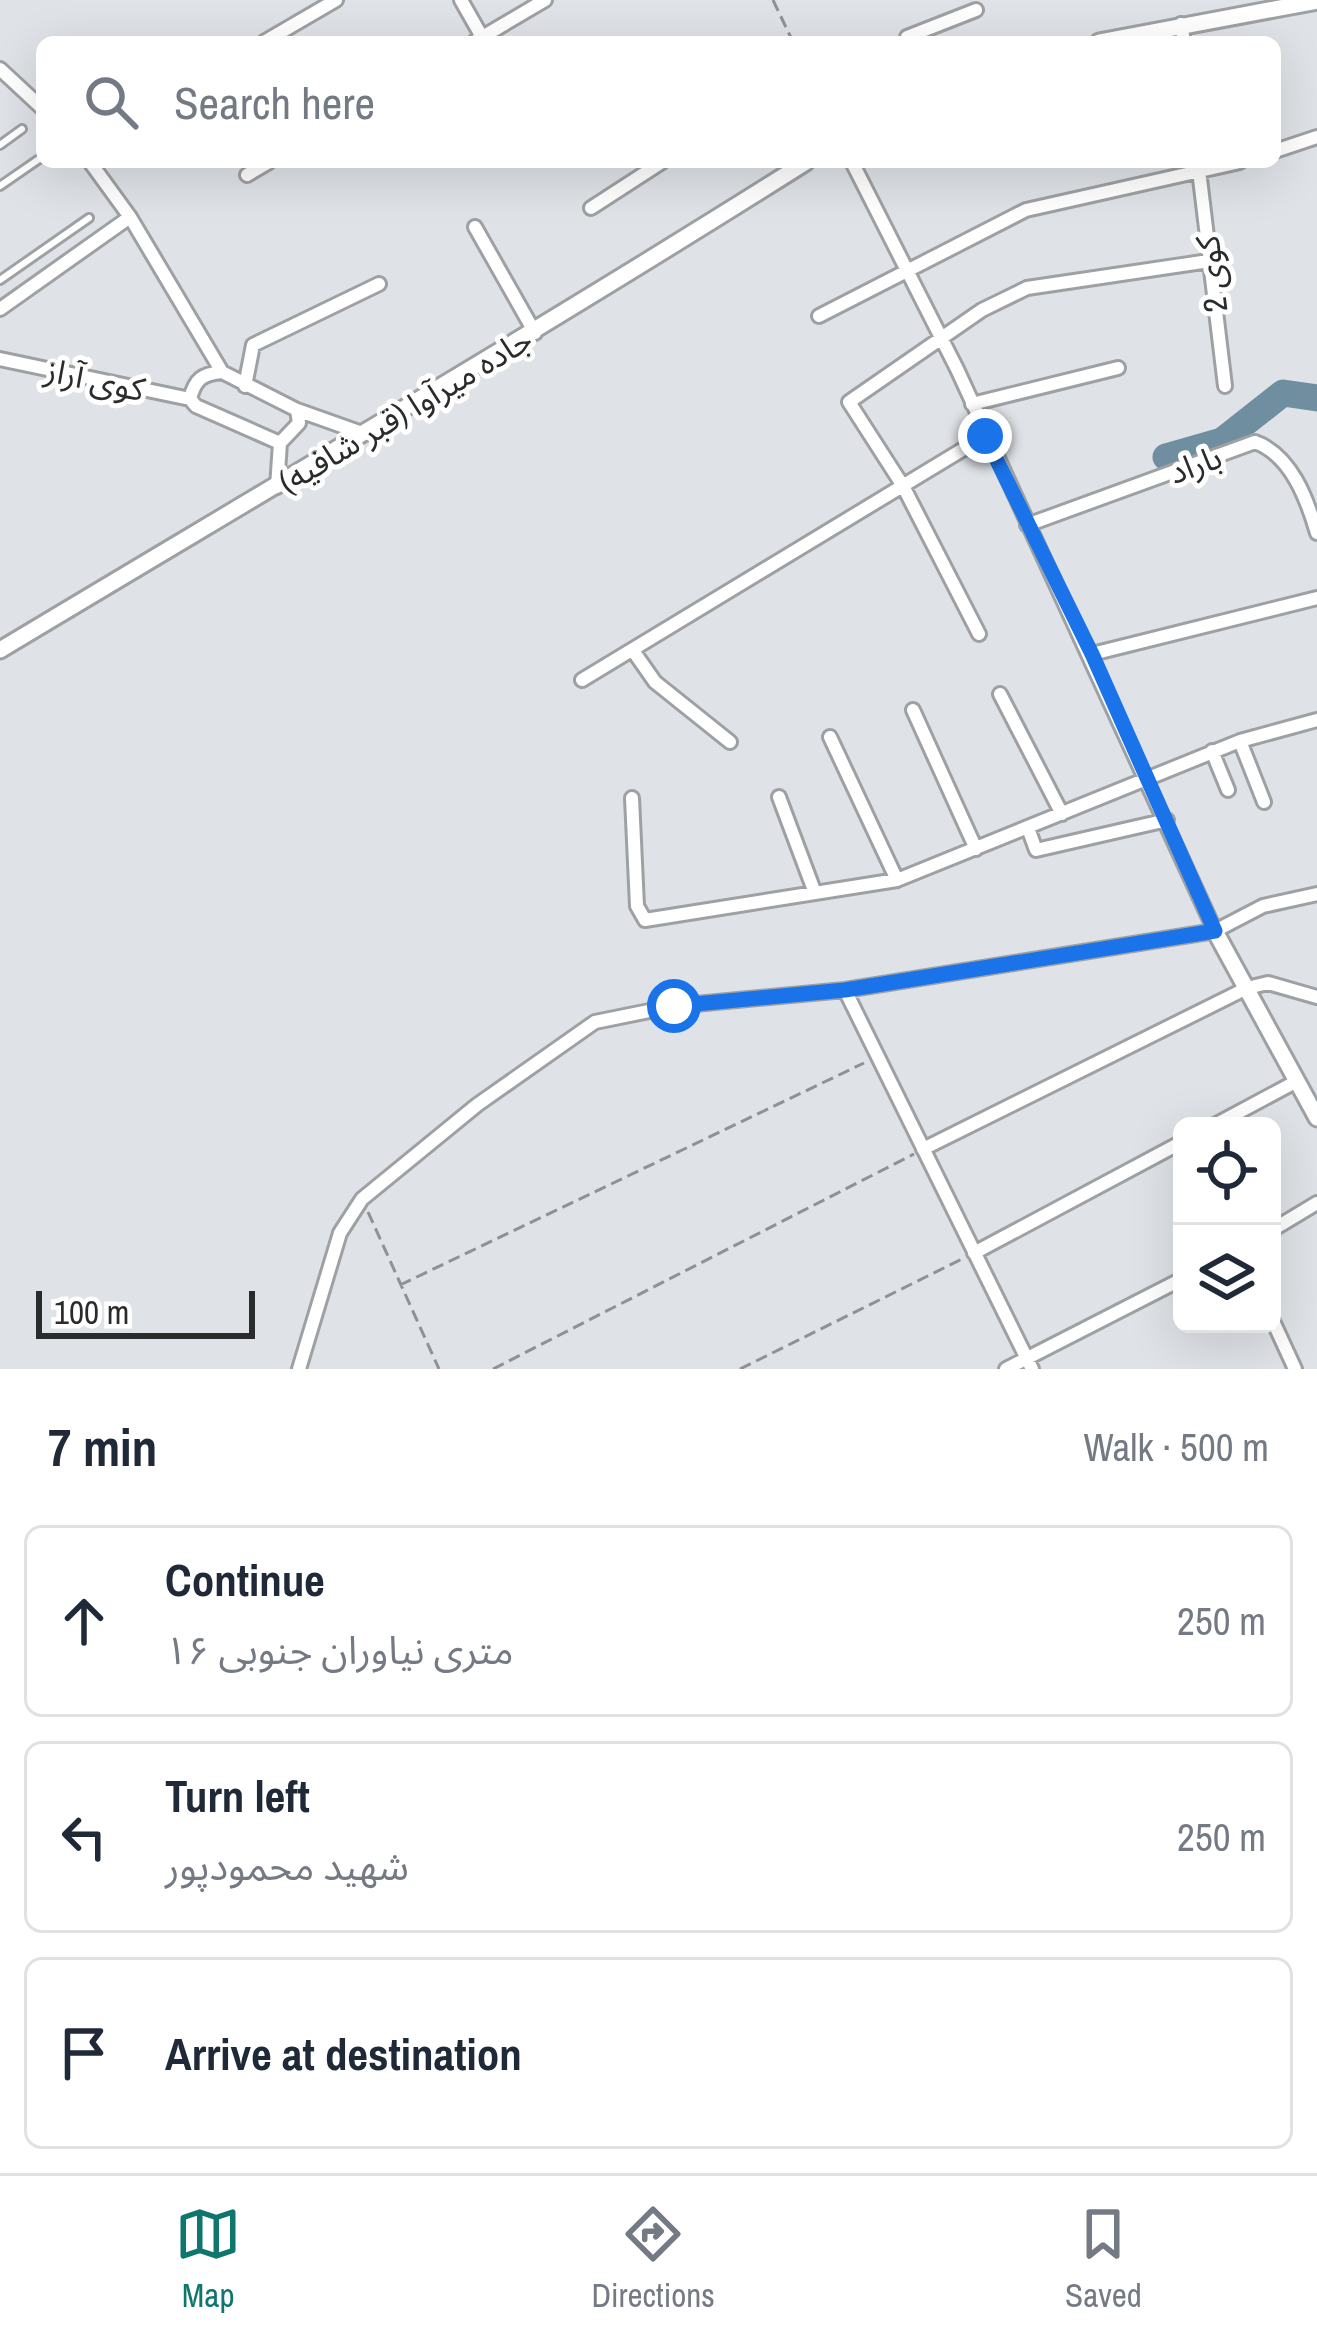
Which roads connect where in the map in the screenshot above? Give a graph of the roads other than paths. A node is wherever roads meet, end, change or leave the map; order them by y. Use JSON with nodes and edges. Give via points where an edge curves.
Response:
{"nodes":[{"id":1,"x":336,"y":0,"type":"edge"},
{"id":2,"x":460,"y":0,"type":"edge"},
{"id":3,"x":544,"y":0,"type":"edge"},
{"id":4,"x":1317,"y":1,"type":"edge"},
{"id":5,"x":976,"y":10,"type":"dead end"},
{"id":6,"x":1181,"y":24,"type":"junction"},
{"id":7,"x":274,"y":36,"type":"edge"},
{"id":8,"x":476,"y":36,"type":"edge"},
{"id":9,"x":485,"y":36,"type":"edge"},
{"id":10,"x":914,"y":36,"type":"edge"},
{"id":11,"x":1127,"y":36,"type":"edge"},
{"id":12,"x":1183,"y":36,"type":"edge"},
{"id":13,"x":0,"y":69,"type":"edge"},
{"id":14,"x":36,"y":102,"type":"edge"},
{"id":15,"x":22,"y":129,"type":"dead end"},
{"id":16,"x":1317,"y":137,"type":"edge"},
{"id":17,"x":0,"y":145,"type":"edge"},
{"id":18,"x":1281,"y":149,"type":"edge"},
{"id":19,"x":36,"y":162,"type":"edge"},
{"id":20,"x":94,"y":168,"type":"edge"},
{"id":21,"x":259,"y":168,"type":"edge"},
{"id":22,"x":653,"y":168,"type":"edge"},
{"id":23,"x":796,"y":168,"type":"edge"},
{"id":24,"x":855,"y":168,"type":"edge"},
{"id":25,"x":1198,"y":168,"type":"edge"},
{"id":26,"x":247,"y":175,"type":"dead end"},
{"id":27,"x":0,"y":186,"type":"edge"},
{"id":28,"x":591,"y":208,"type":"dead end"},
{"id":29,"x":130,"y":217,"type":"junction"},
{"id":30,"x":89,"y":218,"type":"dead end"},
{"id":31,"x":475,"y":227,"type":"dead end"},
{"id":32,"x":1209,"y":261,"type":"junction"},
{"id":33,"x":906,"y":268,"type":"junction"},
{"id":34,"x":0,"y":280,"type":"edge"},
{"id":35,"x":379,"y":284,"type":"dead end"},
{"id":36,"x":0,"y":309,"type":"edge"},
{"id":37,"x":819,"y":316,"type":"dead end"},
{"id":38,"x":535,"y":333,"type":"junction"},
{"id":39,"x":940,"y":337,"type":"junction"},
{"id":40,"x":0,"y":358,"type":"edge"},
{"id":41,"x":1118,"y":368,"type":"dead end"},
{"id":42,"x":222,"y":372,"type":"junction"},
{"id":43,"x":245,"y":386,"type":"junction"},
{"id":44,"x":1225,"y":386,"type":"dead end"},
{"id":45,"x":190,"y":398,"type":"junction"},
{"id":46,"x":972,"y":404,"type":"junction"},
{"id":47,"x":297,"y":410,"type":"junction"},
{"id":48,"x":359,"y":432,"type":"junction"},
{"id":49,"x":985,"y":436,"type":"junction"},
{"id":50,"x":280,"y":443,"type":"junction"},
{"id":51,"x":904,"y":486,"type":"junction"},
{"id":52,"x":277,"y":487,"type":"junction"},
{"id":53,"x":1027,"y":525,"type":"junction"},
{"id":54,"x":1317,"y":533,"type":"edge"},
{"id":55,"x":1317,"y":598,"type":"edge"},
{"id":56,"x":979,"y":634,"type":"dead end"},
{"id":57,"x":0,"y":650,"type":"edge"},
{"id":58,"x":634,"y":652,"type":"junction"},
{"id":59,"x":1092,"y":654,"type":"junction"},
{"id":60,"x":582,"y":680,"type":"dead end"},
{"id":61,"x":1000,"y":694,"type":"dead end"},
{"id":62,"x":913,"y":710,"type":"dead end"},
{"id":63,"x":1317,"y":720,"type":"edge"},
{"id":64,"x":830,"y":736,"type":"dead end"},
{"id":65,"x":1240,"y":741,"type":"junction"},
{"id":66,"x":730,"y":742,"type":"dead end"},
{"id":67,"x":1212,"y":752,"type":"junction"},
{"id":68,"x":1149,"y":779,"type":"junction"},
{"id":69,"x":1228,"y":790,"type":"dead end"},
{"id":70,"x":779,"y":797,"type":"dead end"},
{"id":71,"x":632,"y":798,"type":"dead end"},
{"id":72,"x":1264,"y":802,"type":"dead end"},
{"id":73,"x":1062,"y":814,"type":"junction"},
{"id":74,"x":1167,"y":820,"type":"junction"},
{"id":75,"x":1028,"y":828,"type":"junction"},
{"id":76,"x":976,"y":849,"type":"junction"},
{"id":77,"x":897,"y":880,"type":"junction"},
{"id":78,"x":815,"y":892,"type":"junction"},
{"id":79,"x":1317,"y":895,"type":"edge"},
{"id":80,"x":1215,"y":931,"type":"junction"},
{"id":81,"x":1247,"y":988,"type":"junction"},
{"id":82,"x":845,"y":990,"type":"junction"},
{"id":83,"x":1317,"y":997,"type":"edge"},
{"id":84,"x":1297,"y":1081,"type":"junction"},
{"id":85,"x":1230,"y":1117,"type":"edge"},
{"id":86,"x":1317,"y":1118,"type":"edge"},
{"id":87,"x":1173,"y":1147,"type":"edge"},
{"id":88,"x":923,"y":1149,"type":"junction"},
{"id":89,"x":1317,"y":1203,"type":"edge"},
{"id":90,"x":1280,"y":1225,"type":"edge"},
{"id":91,"x":974,"y":1252,"type":"junction"},
{"id":92,"x":1173,"y":1284,"type":"edge"},
{"id":93,"x":1278,"y":1333,"type":"edge"},
{"id":94,"x":1029,"y":1364,"type":"edge"},
{"id":95,"x":299,"y":1369,"type":"edge"},
{"id":96,"x":1006,"y":1369,"type":"edge"},
{"id":97,"x":1295,"y":1369,"type":"edge"}],
"edges":[{"from":1,"to":7,"type":"street"},
{"from":2,"to":8,"type":"street"},
{"from":3,"to":9,"type":"street"},
{"from":4,"to":6,"type":"street"},
{"from":5,"to":10,"type":"street"},
{"from":6,"to":11,"type":"street"},
{"from":6,"to":12,"type":"street"},
{"from":13,"to":14,"type":"street"},
{"from":15,"to":17,"type":"lane"},
{"from":16,"to":18,"type":"street"},
{"from":19,"to":27,"type":"lane"},
{"from":20,"to":29,"type":"street"},
{"from":21,"to":26,"type":"street"},
{"from":22,"to":28,"type":"street"},
{"from":23,"to":38,"type":"street","name":"جاده میرآوا (قبر شافیه)"},
{"from":24,"to":33,"type":"street"},
{"from":25,"to":32,"type":"street","name":"کوی 2"},
{"from":25,"to":33,"type":"street","via":[[1026,210]]},
{"from":29,"to":36,"type":"street"},
{"from":29,"to":42,"type":"street"},
{"from":30,"to":34,"type":"lane"},
{"from":31,"to":38,"type":"street"},
{"from":32,"to":39,"type":"street","via":[[1027,288]]},
{"from":32,"to":44,"type":"street","name":"کوی 2"},
{"from":33,"to":37,"type":"street"},
{"from":33,"to":39,"type":"street"},
{"from":35,"to":43,"type":"street","via":[[253,345]]},
{"from":38,"to":48,"type":"street","name":"جاده میرآوا (قبر شافیه)"},
{"from":39,"to":46,"type":"street"},
{"from":39,"to":51,"type":"street","via":[[849,402]]},
{"from":40,"to":45,"type":"street","name":"کوی آراز"},
{"from":41,"to":46,"type":"street"},
{"from":42,"to":43,"type":"street"},
{"from":42,"to":45,"type":"street","via":[[205,374]]},
{"from":43,"to":47,"type":"street"},
{"from":45,"to":50,"type":"street","name":"کوی آراز"},
{"from":46,"to":49,"type":"street"},
{"from":47,"to":48,"type":"street"},
{"from":47,"to":50,"type":"street","via":[[299,423]]},
{"from":48,"to":52,"type":"street","name":"جاده میرآوا (قبر شافیه)"},
{"from":49,"to":51,"type":"street"},
{"from":49,"to":53,"type":"street"},
{"from":50,"to":52,"type":"street"},
{"from":51,"to":56,"type":"street"},
{"from":51,"to":58,"type":"street"},
{"from":52,"to":57,"type":"street","name":"جاده میرآوا (قبر شافیه)"},
{"from":53,"to":54,"type":"street","name":"باراد","via":[[1255,442],[1298,482]]},
{"from":53,"to":59,"type":"street"},
{"from":55,"to":59,"type":"street"},
{"from":58,"to":60,"type":"street"},
{"from":58,"to":66,"type":"street","via":[[655,682]]},
{"from":59,"to":68,"type":"street"},
{"from":61,"to":73,"type":"street"},
{"from":62,"to":76,"type":"street"},
{"from":63,"to":65,"type":"street"},
{"from":64,"to":77,"type":"street"},
{"from":65,"to":67,"type":"street"},
{"from":65,"to":72,"type":"street"},
{"from":67,"to":68,"type":"street"},
{"from":67,"to":69,"type":"street"},
{"from":68,"to":73,"type":"street"},
{"from":68,"to":74,"type":"street"},
{"from":70,"to":78,"type":"street"},
{"from":71,"to":78,"type":"street","via":[[637,906],[645,920]]},
{"from":73,"to":75,"type":"street"},
{"from":74,"to":75,"type":"street","via":[[1036,850]]},
{"from":74,"to":80,"type":"street"},
{"from":75,"to":76,"type":"street"},
{"from":76,"to":77,"type":"street"},
{"from":77,"to":78,"type":"street"},
{"from":79,"to":80,"type":"street","via":[[1263,905]]},
{"from":80,"to":81,"type":"street"},
{"from":80,"to":82,"type":"street"},
{"from":81,"to":83,"type":"street","via":[[1268,983]]},
{"from":81,"to":84,"type":"street"},
{"from":81,"to":88,"type":"street"},
{"from":82,"to":88,"type":"street"},
{"from":82,"to":95,"type":"street","via":[[596,1022],[362,1199],[340,1233]]},
{"from":84,"to":85,"type":"street"},
{"from":84,"to":86,"type":"street"},
{"from":87,"to":91,"type":"street"},
{"from":88,"to":91,"type":"street"},
{"from":89,"to":90,"type":"street"},
{"from":91,"to":94,"type":"street"},
{"from":92,"to":94,"type":"street"},
{"from":93,"to":97,"type":"street"},
{"from":94,"to":96,"type":"street"}]}
